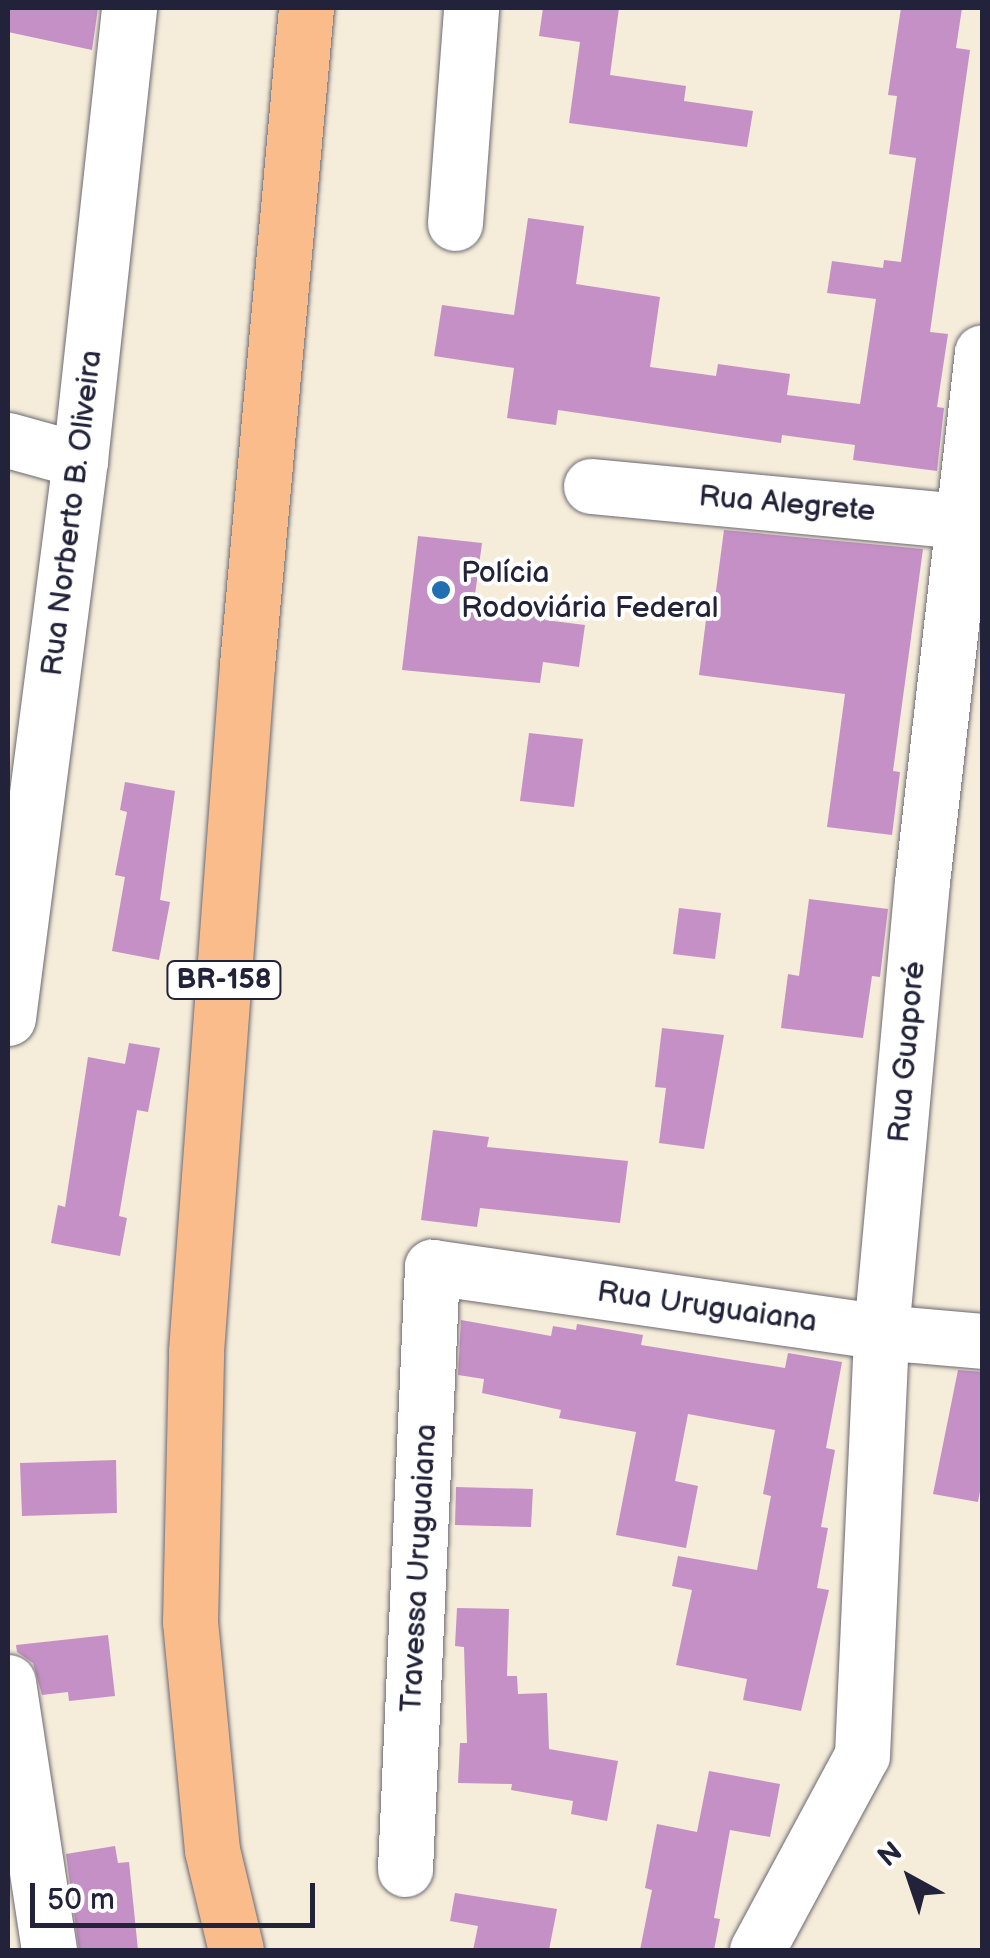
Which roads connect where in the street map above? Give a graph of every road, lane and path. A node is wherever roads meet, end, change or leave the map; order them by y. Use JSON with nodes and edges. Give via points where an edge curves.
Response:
{"nodes":[{"id":1,"x":129,"y":8,"type":"edge"},
{"id":2,"x":306,"y":8,"type":"edge"},
{"id":3,"x":470,"y":8,"type":"edge"},
{"id":4,"x":455,"y":224,"type":"dead end"},
{"id":5,"x":982,"y":352,"type":"edge"},
{"id":6,"x":8,"y":440,"type":"edge"},
{"id":7,"x":80,"y":460,"type":"junction"},
{"id":8,"x":591,"y":486,"type":"dead end"},
{"id":9,"x":974,"y":522,"type":"edge"},
{"id":10,"x":8,"y":1018,"type":"edge"},
{"id":11,"x":432,"y":1267,"type":"joint"},
{"id":12,"x":881,"y":1332,"type":"junction"},
{"id":13,"x":982,"y":1341,"type":"edge"},
{"id":14,"x":8,"y":1682,"type":"edge"},
{"id":15,"x":405,"y":1869,"type":"dead end"},
{"id":16,"x":48,"y":1950,"type":"edge"},
{"id":17,"x":236,"y":1950,"type":"edge"},
{"id":18,"x":756,"y":1950,"type":"edge"}],
"edges":[{"from":1,"to":7,"type":"street","name":"Rua Norberto B. Oliveira"},
{"from":2,"to":17,"type":"highway","number":"BR-158","via":[[247,665],[196,1351],[190,1622],[212,1850]]},
{"from":3,"to":4,"type":"street"},
{"from":5,"to":9,"type":"street","name":"Rua Guaporé"},
{"from":6,"to":7,"type":"street"},
{"from":7,"to":10,"type":"street","name":"Rua Norberto B. Oliveira"},
{"from":8,"to":9,"type":"street","name":"Rua Alegrete"},
{"from":9,"to":12,"type":"street","name":"Rua Guaporé","via":[[922,882]]},
{"from":11,"to":12,"type":"street","name":"Rua Uruguaiana"},
{"from":11,"to":15,"type":"street","name":"Travessa Uruguaiana"},
{"from":12,"to":13,"type":"street","name":"Rua Uruguaiana"},
{"from":12,"to":18,"type":"street","name":"Rua Guaporé","via":[[862,1755]]},
{"from":14,"to":16,"type":"street"}]}
